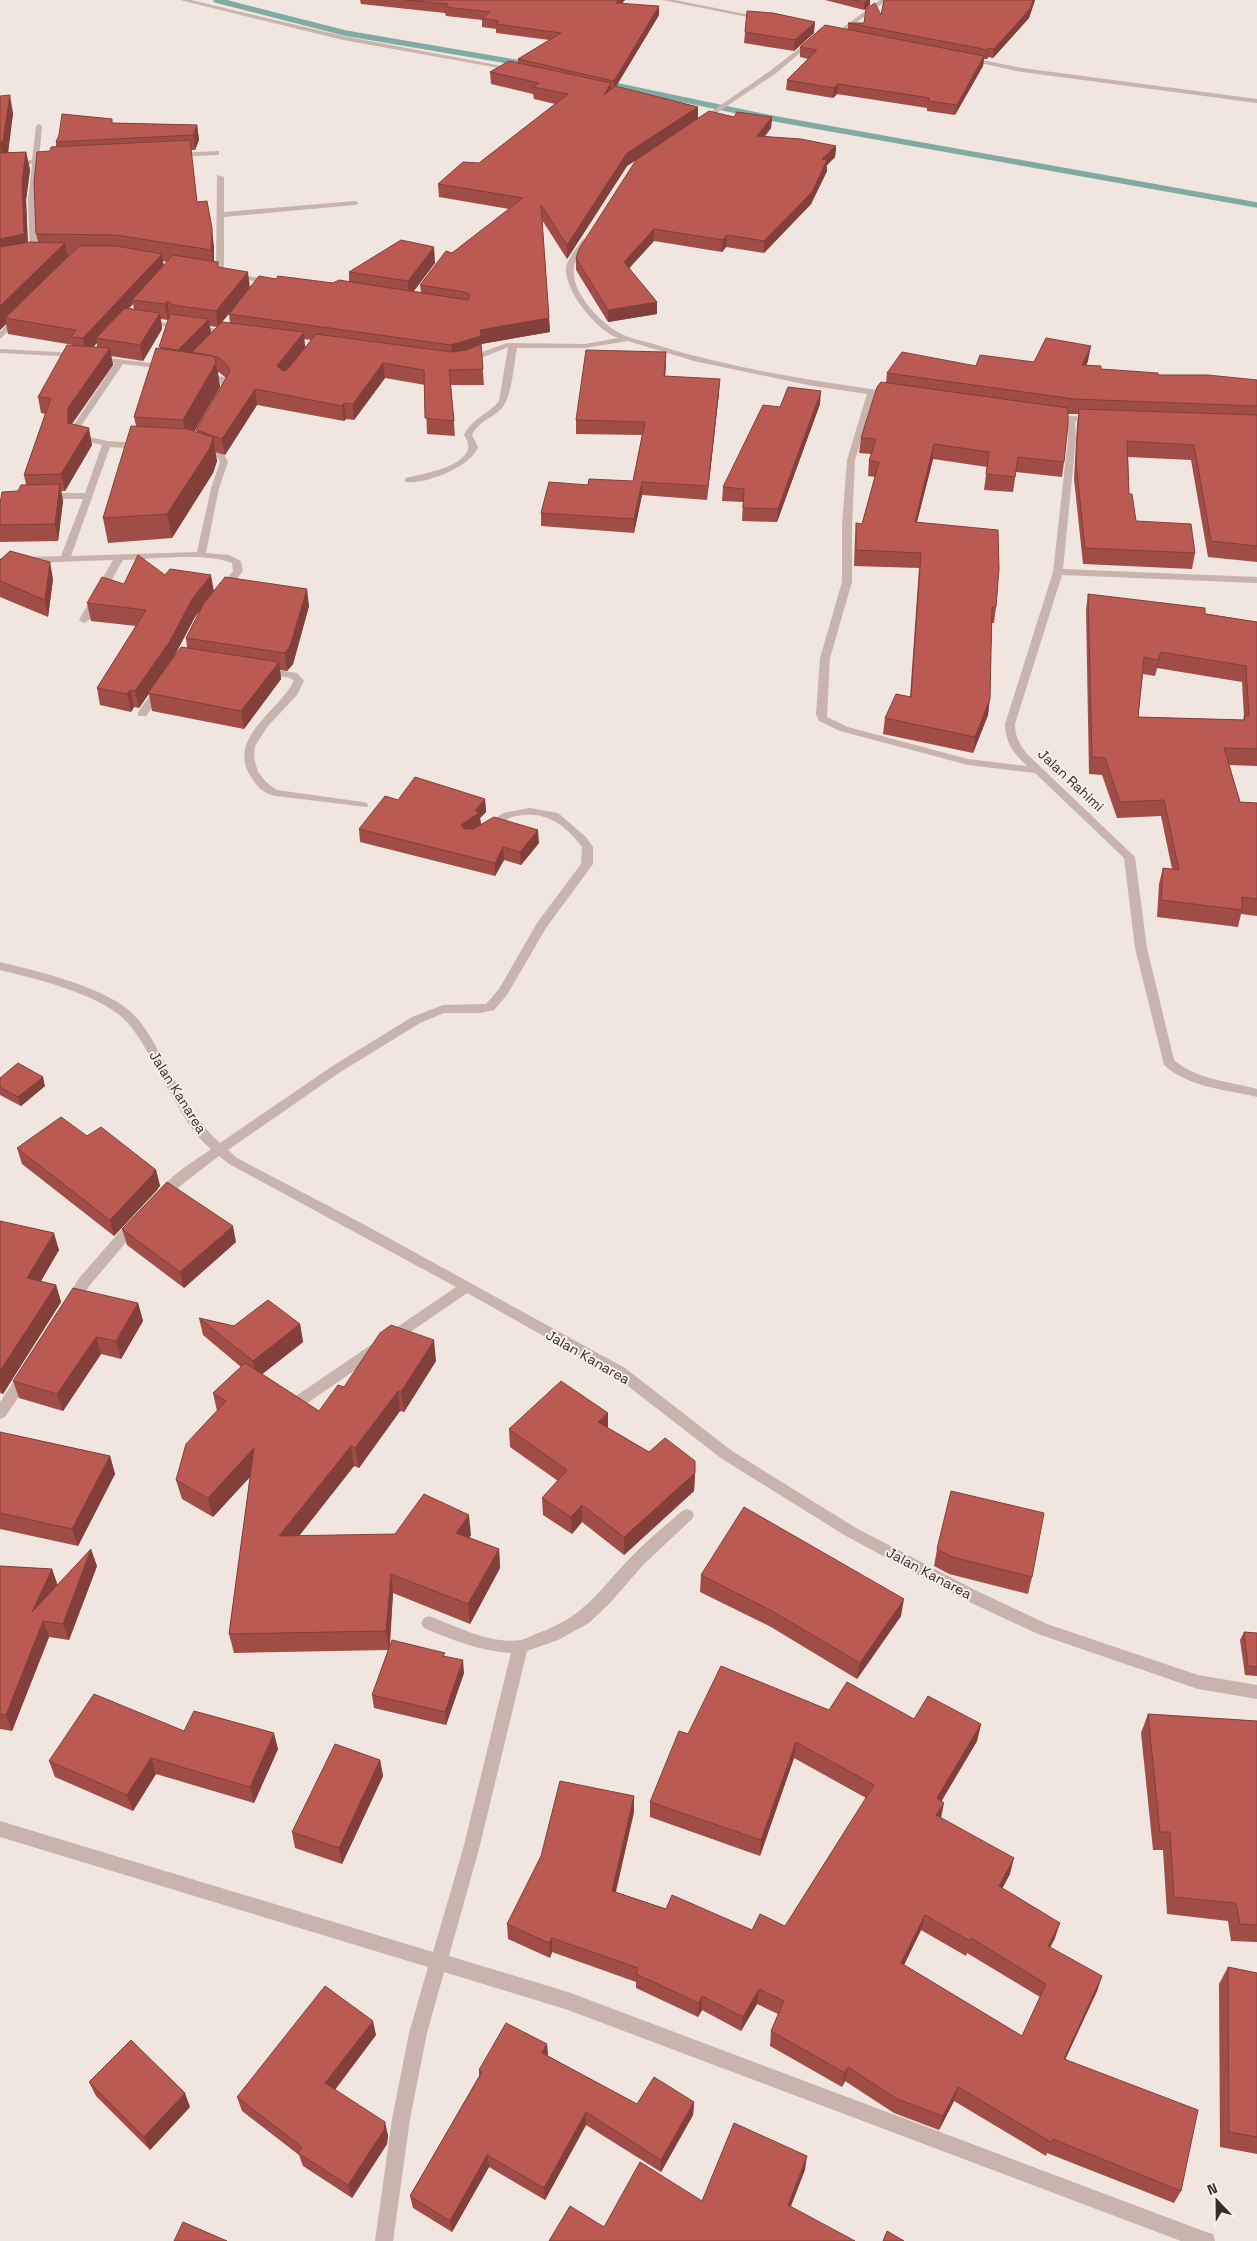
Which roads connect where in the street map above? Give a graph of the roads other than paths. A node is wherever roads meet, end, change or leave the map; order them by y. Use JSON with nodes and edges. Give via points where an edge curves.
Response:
{"nodes":[{"id":1,"x":183,"y":0,"type":"edge"},
{"id":2,"x":665,"y":0,"type":"edge"},
{"id":3,"x":671,"y":0,"type":"edge"},
{"id":4,"x":884,"y":0,"type":"edge"},
{"id":5,"x":770,"y":20,"type":"edge"},
{"id":6,"x":832,"y":31,"type":"edge"},
{"id":7,"x":840,"y":33,"type":"junction"},
{"id":8,"x":848,"y":34,"type":"edge"},
{"id":9,"x":817,"y":36,"type":"edge"},
{"id":10,"x":962,"y":58,"type":"edge"},
{"id":11,"x":525,"y":70,"type":"edge"},
{"id":12,"x":1257,"y":101,"type":"edge"},
{"id":13,"x":698,"y":115,"type":"edge"},
{"id":14,"x":710,"y":115,"type":"junction"},
{"id":15,"x":39,"y":126,"type":"dead end"},
{"id":16,"x":690,"y":128,"type":"edge"},
{"id":17,"x":216,"y":153,"type":"dead end"},
{"id":18,"x":170,"y":155,"type":"edge"},
{"id":19,"x":62,"y":161,"type":"edge"},
{"id":20,"x":36,"y":162,"type":"junction"},
{"id":21,"x":0,"y":164,"type":"edge"},
{"id":22,"x":220,"y":177,"type":"dead end"},
{"id":23,"x":355,"y":203,"type":"dead end"},
{"id":24,"x":220,"y":215,"type":"junction"},
{"id":25,"x":589,"y":236,"type":"edge"},
{"id":26,"x":34,"y":257,"type":"junction"},
{"id":27,"x":44,"y":257,"type":"edge"},
{"id":28,"x":23,"y":259,"type":"edge"},
{"id":29,"x":262,"y":280,"type":"junction"},
{"id":30,"x":272,"y":281,"type":"edge"},
{"id":31,"x":257,"y":288,"type":"edge"},
{"id":32,"x":26,"y":310,"type":"edge"},
{"id":33,"x":135,"y":320,"type":"edge"},
{"id":34,"x":228,"y":324,"type":"edge"},
{"id":35,"x":219,"y":334,"type":"junction"},
{"id":36,"x":241,"y":334,"type":"edge"},
{"id":37,"x":0,"y":337,"type":"edge"},
{"id":38,"x":625,"y":339,"type":"junction"},
{"id":39,"x":513,"y":345,"type":"junction"},
{"id":40,"x":0,"y":351,"type":"edge"},
{"id":41,"x":121,"y":361,"type":"junction"},
{"id":42,"x":459,"y":362,"type":"edge"},
{"id":43,"x":175,"y":368,"type":"edge"},
{"id":44,"x":193,"y":371,"type":"edge"},
{"id":45,"x":872,"y":392,"type":"junction"},
{"id":46,"x":898,"y":396,"type":"edge"},
{"id":47,"x":218,"y":402,"type":"edge"},
{"id":48,"x":1041,"y":415,"type":"edge"},
{"id":49,"x":1071,"y":419,"type":"junction"},
{"id":50,"x":1100,"y":420,"type":"edge"},
{"id":51,"x":195,"y":442,"type":"edge"},
{"id":52,"x":107,"y":444,"type":"junction"},
{"id":53,"x":154,"y":447,"type":"edge"},
{"id":54,"x":408,"y":480,"type":"dead end"},
{"id":55,"x":34,"y":496,"type":"edge"},
{"id":56,"x":88,"y":496,"type":"junction"},
{"id":57,"x":201,"y":555,"type":"junction"},
{"id":58,"x":120,"y":557,"type":"junction"},
{"id":59,"x":65,"y":559,"type":"junction"},
{"id":60,"x":0,"y":562,"type":"edge"},
{"id":61,"x":1058,"y":572,"type":"junction"},
{"id":62,"x":1257,"y":580,"type":"edge"},
{"id":63,"x":217,"y":596,"type":"edge"},
{"id":64,"x":84,"y":620,"type":"dead end"},
{"id":65,"x":252,"y":669,"type":"edge"},
{"id":66,"x":164,"y":683,"type":"edge"},
{"id":67,"x":142,"y":714,"type":"dead end"},
{"id":68,"x":1037,"y":770,"type":"junction"},
{"id":69,"x":363,"y":805,"type":"dead end"},
{"id":70,"x":477,"y":834,"type":"edge"},
{"id":71,"x":0,"y":966,"type":"edge"},
{"id":72,"x":1257,"y":1093,"type":"edge"},
{"id":73,"x":219,"y":1150,"type":"junction"},
{"id":74,"x":466,"y":1287,"type":"junction"},
{"id":75,"x":65,"y":1312,"type":"edge"},
{"id":76,"x":30,"y":1367,"type":"edge"},
{"id":77,"x":298,"y":1402,"type":"edge"},
{"id":78,"x":0,"y":1413,"type":"edge"},
{"id":79,"x":687,"y":1515,"type":"dead end"},
{"id":80,"x":429,"y":1623,"type":"dead end"},
{"id":81,"x":520,"y":1647,"type":"junction"},
{"id":82,"x":1257,"y":1692,"type":"edge"},
{"id":83,"x":0,"y":1829,"type":"edge"},
{"id":84,"x":438,"y":1960,"type":"junction"},
{"id":85,"x":384,"y":2241,"type":"edge"},
{"id":86,"x":1206,"y":2241,"type":"edge"}],
"edges":[{"from":1,"to":11,"type":"street","via":[[344,38]]},
{"from":2,"to":3,"type":"street"},
{"from":3,"to":5,"type":"street"},
{"from":4,"to":7,"type":"street"},
{"from":6,"to":7,"type":"street"},
{"from":7,"to":8,"type":"street"},
{"from":9,"to":14,"type":"street","via":[[792,59]]},
{"from":10,"to":12,"type":"street","via":[[1022,70]]},
{"from":13,"to":14,"type":"street"},
{"from":14,"to":16,"type":"street"},
{"from":15,"to":20,"type":"street"},
{"from":17,"to":18,"type":"street"},
{"from":19,"to":20,"type":"street"},
{"from":20,"to":21,"type":"street"},
{"from":20,"to":26,"type":"street","via":[[32,200]]},
{"from":22,"to":24,"type":"street"},
{"from":23,"to":24,"type":"street"},
{"from":24,"to":29,"type":"street","via":[[216,273]]},
{"from":25,"to":38,"type":"street","via":[[573,260],[570,270],[573,285],[581,301],[604,326]]},
{"from":26,"to":27,"type":"street"},
{"from":26,"to":28,"type":"street"},
{"from":29,"to":30,"type":"street"},
{"from":29,"to":31,"type":"street"},
{"from":32,"to":37,"type":"street"},
{"from":33,"to":35,"type":"street"},
{"from":34,"to":35,"type":"street"},
{"from":35,"to":36,"type":"street"},
{"from":38,"to":39,"type":"street","via":[[585,346]]},
{"from":38,"to":45,"type":"street","via":[[694,359]]},
{"from":39,"to":42,"type":"street"},
{"from":39,"to":54,"type":"street","via":[[501,406],[480,418],[469,432],[473,451],[454,466]]},
{"from":40,"to":41,"type":"street","via":[[92,355]]},
{"from":41,"to":43,"type":"street"},
{"from":41,"to":52,"type":"street","via":[[74,431],[82,439]]},
{"from":44,"to":47,"type":"street","via":[[224,380],[226,386]]},
{"from":45,"to":46,"type":"street"},
{"from":45,"to":68,"type":"street","via":[[851,460],[847,582],[825,658],[823,719],[844,729],[968,762]]},
{"from":48,"to":49,"type":"street"},
{"from":49,"to":50,"type":"street"},
{"from":49,"to":61,"type":"street","name":"Jalan Rahimi","via":[[1072,439]]},
{"from":51,"to":57,"type":"street","via":[[191,449],[224,459]]},
{"from":52,"to":53,"type":"street"},
{"from":52,"to":56,"type":"street"},
{"from":55,"to":56,"type":"street"},
{"from":56,"to":59,"type":"street"},
{"from":57,"to":58,"type":"street"},
{"from":57,"to":63,"type":"street","via":[[229,558],[238,564],[238,571]]},
{"from":58,"to":59,"type":"street"},
{"from":58,"to":64,"type":"street"},
{"from":59,"to":60,"type":"street"},
{"from":61,"to":62,"type":"street"},
{"from":61,"to":68,"type":"street","name":"Jalan Rahimi","via":[[1010,724],[1015,746]]},
{"from":65,"to":69,"type":"street","via":[[293,675],[300,681],[249,745],[248,758],[257,779],[275,793]]},
{"from":66,"to":67,"type":"street"},
{"from":68,"to":72,"type":"street","name":"Jalan Rahimi","via":[[1129,857],[1141,948],[1168,1062],[1176,1070],[1195,1079]]},
{"from":70,"to":73,"type":"street","via":[[508,815],[530,811],[554,814],[588,847],[587,864],[542,926],[503,992],[490,1007],[442,1009],[416,1020],[335,1070]]},
{"from":71,"to":73,"type":"street","name":"Jalan Kanarea","via":[[82,991],[114,1005],[131,1019],[203,1136]]},
{"from":73,"to":74,"type":"street","name":"Jalan Kanarea","via":[[264,1179]]},
{"from":73,"to":75,"type":"street","via":[[175,1183],[148,1210],[85,1281]]},
{"from":74,"to":77,"type":"street"},
{"from":74,"to":82,"type":"street","name":"Jalan Kanarea","via":[[620,1372],[727,1455],[850,1532],[970,1595],[1043,1629],[1090,1646],[1198,1682]]},
{"from":76,"to":78,"type":"street"},
{"from":79,"to":81,"type":"street","via":[[638,1560],[584,1618],[553,1635]]},
{"from":80,"to":81,"type":"street","via":[[468,1640]]},
{"from":81,"to":84,"type":"street","via":[[471,1849]]},
{"from":83,"to":84,"type":"street"},
{"from":84,"to":85,"type":"street","via":[[418,2033],[401,2120]]},
{"from":84,"to":86,"type":"street","via":[[568,2001]]}]}
